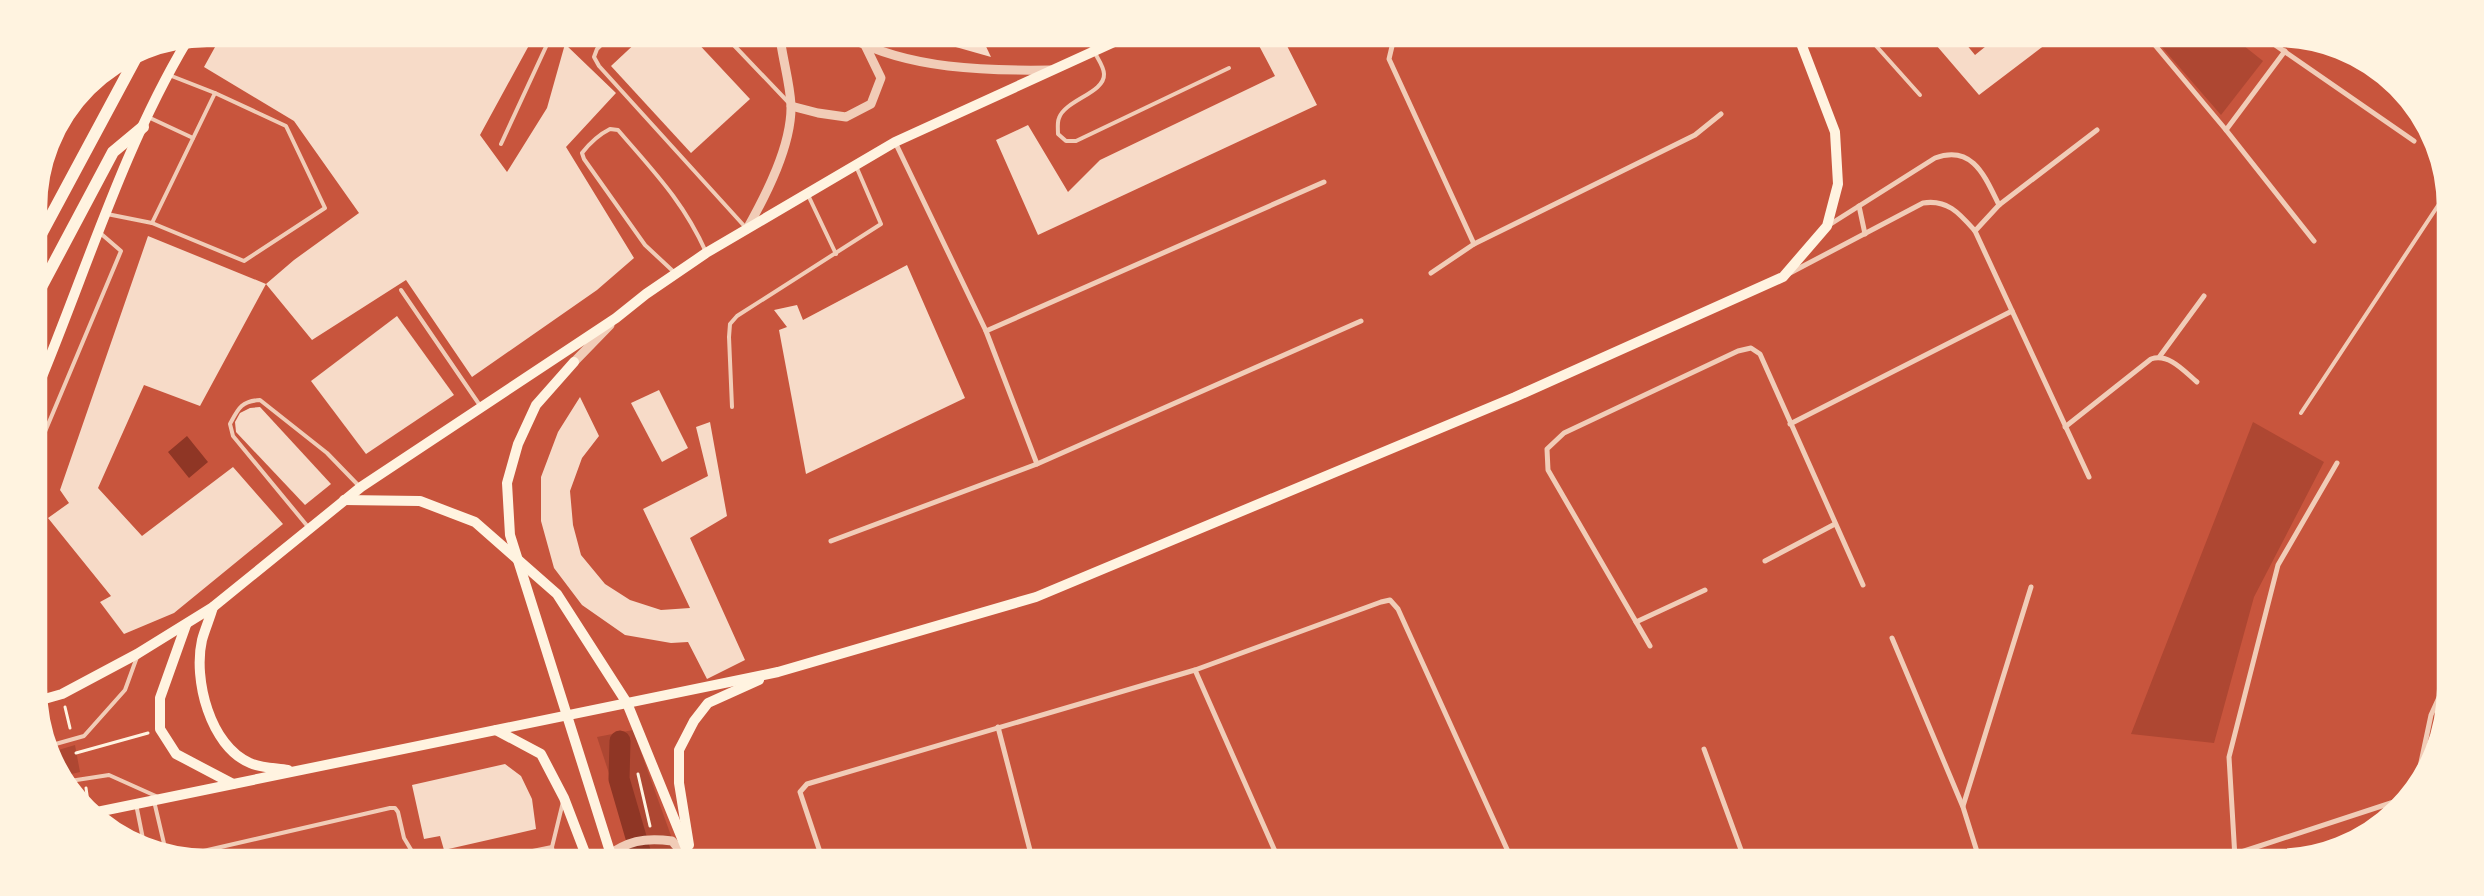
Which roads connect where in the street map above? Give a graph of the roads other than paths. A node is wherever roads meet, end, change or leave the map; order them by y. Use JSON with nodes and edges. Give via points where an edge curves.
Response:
{"nodes":[{"id":1,"x":1392,"y":46,"type":"edge"},
{"id":2,"x":1802,"y":46,"type":"edge"},
{"id":3,"x":1876,"y":46,"type":"edge"},
{"id":4,"x":2156,"y":46,"type":"edge"},
{"id":5,"x":2277,"y":46,"type":"edge"},
{"id":6,"x":545,"y":47,"type":"edge"},
{"id":7,"x":599,"y":47,"type":"edge"},
{"id":8,"x":735,"y":47,"type":"edge"},
{"id":9,"x":781,"y":47,"type":"edge"},
{"id":10,"x":866,"y":47,"type":"edge"},
{"id":11,"x":871,"y":47,"type":"edge"},
{"id":12,"x":1092,"y":47,"type":"edge"},
{"id":13,"x":1104,"y":47,"type":"edge"},
{"id":14,"x":183,"y":48,"type":"edge"},
{"id":15,"x":1094,"y":51,"type":"junction"},
{"id":16,"x":2284,"y":51,"type":"junction"},
{"id":17,"x":133,"y":65,"type":"edge"},
{"id":18,"x":1229,"y":68,"type":"dead end"},
{"id":19,"x":1053,"y":70,"type":"junction"},
{"id":20,"x":168,"y":75,"type":"junction"},
{"id":21,"x":215,"y":93,"type":"junction"},
{"id":22,"x":1920,"y":95,"type":"dead end"},
{"id":23,"x":791,"y":106,"type":"junction"},
{"id":24,"x":1721,"y":114,"type":"dead end"},
{"id":25,"x":145,"y":122,"type":"junction"},
{"id":26,"x":2097,"y":130,"type":"dead end"},
{"id":27,"x":2226,"y":130,"type":"junction"},
{"id":28,"x":193,"y":138,"type":"junction"},
{"id":29,"x":2414,"y":141,"type":"dead end"},
{"id":30,"x":895,"y":142,"type":"junction"},
{"id":31,"x":501,"y":144,"type":"dead end"},
{"id":32,"x":856,"y":166,"type":"junction"},
{"id":33,"x":1324,"y":182,"type":"dead end"},
{"id":34,"x":807,"y":194,"type":"junction"},
{"id":35,"x":1999,"y":205,"type":"junction"},
{"id":36,"x":1859,"y":206,"type":"junction"},
{"id":37,"x":2438,"y":207,"type":"edge"},
{"id":38,"x":107,"y":214,"type":"junction"},
{"id":39,"x":47,"y":224,"type":"edge"},
{"id":40,"x":152,"y":224,"type":"junction"},
{"id":41,"x":1827,"y":226,"type":"junction"},
{"id":42,"x":747,"y":229,"type":"junction"},
{"id":43,"x":98,"y":231,"type":"junction"},
{"id":44,"x":1975,"y":231,"type":"junction"},
{"id":45,"x":1865,"y":234,"type":"junction"},
{"id":46,"x":2314,"y":241,"type":"dead end"},
{"id":47,"x":1474,"y":244,"type":"junction"},
{"id":48,"x":706,"y":253,"type":"junction"},
{"id":49,"x":836,"y":254,"type":"junction"},
{"id":50,"x":675,"y":273,"type":"junction"},
{"id":51,"x":1431,"y":273,"type":"dead end"},
{"id":52,"x":47,"y":276,"type":"edge"},
{"id":53,"x":1783,"y":276,"type":"junction"},
{"id":54,"x":401,"y":290,"type":"dead end"},
{"id":55,"x":2204,"y":296,"type":"dead end"},
{"id":56,"x":2012,"y":311,"type":"junction"},
{"id":57,"x":616,"y":318,"type":"junction"},
{"id":58,"x":1361,"y":321,"type":"dead end"},
{"id":59,"x":986,"y":331,"type":"junction"},
{"id":60,"x":2160,"y":356,"type":"junction"},
{"id":61,"x":574,"y":362,"type":"joint"},
{"id":62,"x":47,"y":366,"type":"edge"},
{"id":63,"x":2197,"y":382,"type":"dead end"},
{"id":64,"x":732,"y":408,"type":"dead end"},
{"id":65,"x":482,"y":409,"type":"junction"},
{"id":66,"x":2301,"y":413,"type":"dead end"},
{"id":67,"x":1790,"y":424,"type":"junction"},
{"id":68,"x":2065,"y":427,"type":"junction"},
{"id":69,"x":47,"y":428,"type":"edge"},
{"id":70,"x":2337,"y":463,"type":"dead end"},
{"id":71,"x":1037,"y":464,"type":"junction"},
{"id":72,"x":2089,"y":477,"type":"dead end"},
{"id":73,"x":361,"y":487,"type":"junction"},
{"id":74,"x":344,"y":500,"type":"junction"},
{"id":75,"x":1835,"y":524,"type":"junction"},
{"id":76,"x":309,"y":528,"type":"junction"},
{"id":77,"x":830,"y":541,"type":"dead end"},
{"id":78,"x":1765,"y":561,"type":"dead end"},
{"id":79,"x":1863,"y":585,"type":"dead end"},
{"id":80,"x":2031,"y":587,"type":"dead end"},
{"id":81,"x":1705,"y":590,"type":"dead end"},
{"id":82,"x":214,"y":607,"type":"junction"},
{"id":83,"x":1636,"y":622,"type":"junction"},
{"id":84,"x":186,"y":625,"type":"junction"},
{"id":85,"x":1892,"y":638,"type":"dead end"},
{"id":86,"x":1650,"y":646,"type":"dead end"},
{"id":87,"x":137,"y":654,"type":"junction"},
{"id":88,"x":1196,"y":670,"type":"junction"},
{"id":89,"x":778,"y":672,"type":"junction"},
{"id":90,"x":46,"y":694,"type":"edge"},
{"id":91,"x":54,"y":697,"type":"junction"},
{"id":92,"x":47,"y":699,"type":"edge"},
{"id":93,"x":2437,"y":702,"type":"edge"},
{"id":94,"x":627,"y":703,"type":"junction"},
{"id":95,"x":998,"y":727,"type":"junction"},
{"id":96,"x":496,"y":730,"type":"junction"},
{"id":97,"x":56,"y":744,"type":"edge"},
{"id":98,"x":1704,"y":749,"type":"dead end"},
{"id":99,"x":2422,"y":758,"type":"edge"},
{"id":100,"x":294,"y":771,"type":"junction"},
{"id":101,"x":75,"y":780,"type":"edge"},
{"id":102,"x":233,"y":784,"type":"junction"},
{"id":103,"x":564,"y":798,"type":"junction"},
{"id":104,"x":158,"y":800,"type":"junction"},
{"id":105,"x":136,"y":804,"type":"junction"},
{"id":106,"x":2389,"y":805,"type":"edge"},
{"id":107,"x":1963,"y":806,"type":"junction"},
{"id":108,"x":102,"y":811,"type":"edge"},
{"id":109,"x":142,"y":836,"type":"edge"},
{"id":110,"x":165,"y":844,"type":"edge"},
{"id":111,"x":552,"y":846,"type":"junction"},
{"id":112,"x":1274,"y":849,"type":"edge"},
{"id":113,"x":1506,"y":849,"type":"edge"},
{"id":114,"x":1741,"y":849,"type":"edge"},
{"id":115,"x":1976,"y":849,"type":"edge"},
{"id":116,"x":2235,"y":849,"type":"edge"},
{"id":117,"x":2256,"y":849,"type":"edge"},
{"id":118,"x":208,"y":850,"type":"edge"},
{"id":119,"x":411,"y":850,"type":"edge"},
{"id":120,"x":535,"y":850,"type":"edge"},
{"id":121,"x":553,"y":850,"type":"edge"},
{"id":122,"x":584,"y":850,"type":"edge"},
{"id":123,"x":609,"y":850,"type":"edge"},
{"id":124,"x":618,"y":850,"type":"edge"},
{"id":125,"x":681,"y":850,"type":"edge"},
{"id":126,"x":687,"y":850,"type":"edge"},
{"id":127,"x":689,"y":850,"type":"edge"},
{"id":128,"x":819,"y":850,"type":"edge"},
{"id":129,"x":1030,"y":850,"type":"edge"}],
"edges":[{"from":1,"to":47,"type":"street","via":[[1389,59]]},
{"from":2,"to":41,"type":"main road","via":[[1835,132],[1838,184]]},
{"from":3,"to":22,"type":"lane"},
{"from":4,"to":27,"type":"street"},
{"from":5,"to":16,"type":"street"},
{"from":6,"to":31,"type":"lane"},
{"from":7,"to":42,"type":"lane","via":[[594,57],[599,66]]},
{"from":8,"to":23,"type":"lane"},
{"from":9,"to":23,"type":"street"},
{"from":10,"to":23,"type":"street","via":[[881,78],[871,104],[846,117]]},
{"from":11,"to":19,"type":"street","via":[[913,58],[983,70]]},
{"from":12,"to":15,"type":"street"},
{"from":13,"to":15,"type":"main road"},
{"from":14,"to":20,"type":"main road"},
{"from":15,"to":18,"type":"lane","via":[[1105,72],[1104,80],[1064,109],[1058,119],[1058,134],[1066,141],[1076,141]]},
{"from":15,"to":19,"type":"main road"},
{"from":16,"to":27,"type":"street"},
{"from":16,"to":29,"type":"street"},
{"from":17,"to":39,"type":"main road"},
{"from":19,"to":30,"type":"main road"},
{"from":20,"to":21,"type":"lane"},
{"from":20,"to":25,"type":"main road"},
{"from":21,"to":28,"type":"lane"},
{"from":21,"to":40,"type":"lane","via":[[286,126],[325,208],[244,261]]},
{"from":23,"to":42,"type":"street","via":[[781,154],[765,196]]},
{"from":24,"to":47,"type":"street","via":[[1694,135]]},
{"from":25,"to":28,"type":"lane"},
{"from":25,"to":38,"type":"main road"},
{"from":25,"to":52,"type":"main road","via":[[113,152]]},
{"from":26,"to":35,"type":"street"},
{"from":27,"to":46,"type":"street"},
{"from":28,"to":40,"type":"lane"},
{"from":30,"to":32,"type":"main road"},
{"from":30,"to":59,"type":"street"},
{"from":32,"to":34,"type":"main road"},
{"from":32,"to":49,"type":"lane","via":[[881,224]]},
{"from":33,"to":59,"type":"street"},
{"from":34,"to":42,"type":"main road"},
{"from":34,"to":49,"type":"lane"},
{"from":35,"to":36,"type":"street","via":[[1974,163],[1961,155],[1948,153]]},
{"from":35,"to":44,"type":"street"},
{"from":36,"to":41,"type":"street"},
{"from":36,"to":45,"type":"street"},
{"from":37,"to":66,"type":"lane"},
{"from":38,"to":40,"type":"lane"},
{"from":38,"to":43,"type":"main road"},
{"from":41,"to":53,"type":"main road"},
{"from":42,"to":48,"type":"main road"},
{"from":43,"to":62,"type":"main road"},
{"from":43,"to":69,"type":"lane","via":[[121,251]]},
{"from":44,"to":45,"type":"street","via":[[1961,215],[1946,204],[1935,201],[1924,203]]},
{"from":44,"to":56,"type":"street"},
{"from":45,"to":53,"type":"street"},
{"from":47,"to":51,"type":"street"},
{"from":48,"to":50,"type":"main road"},
{"from":48,"to":50,"type":"lane","via":[[693,223],[676,197],[618,130],[605,132],[585,149],[582,153],[584,159],[645,245]]},
{"from":49,"to":64,"type":"lane","via":[[737,316],[730,324]]},
{"from":50,"to":57,"type":"main road"},
{"from":53,"to":89,"type":"main road","via":[[1516,396],[1036,597]]},
{"from":54,"to":65,"type":"lane"},
{"from":55,"to":60,"type":"street"},
{"from":56,"to":67,"type":"street"},
{"from":56,"to":68,"type":"street"},
{"from":57,"to":61,"type":"street"},
{"from":57,"to":65,"type":"main road"},
{"from":58,"to":71,"type":"street"},
{"from":59,"to":71,"type":"street"},
{"from":60,"to":63,"type":"street"},
{"from":60,"to":68,"type":"street","via":[[2151,359]]},
{"from":61,"to":123,"type":"main road","via":[[536,405],[518,444],[507,483],[510,535]]},
{"from":65,"to":73,"type":"main road"},
{"from":67,"to":75,"type":"street"},
{"from":67,"to":83,"type":"street","via":[[1760,354],[1751,348],[1738,350],[1564,433],[1548,449],[1548,470]]},
{"from":68,"to":72,"type":"street"},
{"from":70,"to":116,"type":"street","via":[[2278,565],[2229,757]]},
{"from":71,"to":77,"type":"street"},
{"from":73,"to":74,"type":"main road"},
{"from":73,"to":76,"type":"lane","via":[[327,453],[260,400],[239,406],[230,424],[233,436]]},
{"from":74,"to":76,"type":"main road"},
{"from":74,"to":94,"type":"main road","via":[[420,501],[475,522],[557,594]]},
{"from":75,"to":78,"type":"street"},
{"from":75,"to":79,"type":"street"},
{"from":76,"to":82,"type":"main road"},
{"from":80,"to":107,"type":"street"},
{"from":81,"to":83,"type":"street"},
{"from":82,"to":84,"type":"main road"},
{"from":82,"to":100,"type":"main road","via":[[202,641],[201,676],[207,711],[223,742],[250,764]]},
{"from":83,"to":86,"type":"street"},
{"from":84,"to":87,"type":"main road"},
{"from":84,"to":102,"type":"main road","via":[[160,698],[160,729],[176,754]]},
{"from":85,"to":107,"type":"street"},
{"from":87,"to":91,"type":"main road"},
{"from":87,"to":97,"type":"lane","via":[[125,690],[84,736]]},
{"from":88,"to":95,"type":"street"},
{"from":88,"to":112,"type":"street"},
{"from":88,"to":113,"type":"street","via":[[1390,600],[1398,609]]},
{"from":89,"to":94,"type":"main road"},
{"from":89,"to":127,"type":"main road","via":[[708,703],[679,750],[679,783]]},
{"from":90,"to":91,"type":"main road"},
{"from":91,"to":92,"type":"main road"},
{"from":93,"to":99,"type":"street"},
{"from":94,"to":96,"type":"main road"},
{"from":94,"to":126,"type":"main road"},
{"from":95,"to":128,"type":"street","via":[[803,786],[800,792]]},
{"from":95,"to":129,"type":"street"},
{"from":96,"to":100,"type":"main road"},
{"from":96,"to":103,"type":"main road","via":[[540,754]]},
{"from":98,"to":114,"type":"street"},
{"from":100,"to":102,"type":"main road"},
{"from":101,"to":104,"type":"lane","via":[[109,776]]},
{"from":102,"to":104,"type":"main road"},
{"from":103,"to":111,"type":"lane"},
{"from":103,"to":122,"type":"main road"},
{"from":104,"to":105,"type":"main road"},
{"from":104,"to":110,"type":"lane"},
{"from":105,"to":108,"type":"main road"},
{"from":105,"to":109,"type":"lane"},
{"from":106,"to":117,"type":"street"},
{"from":107,"to":115,"type":"street"},
{"from":111,"to":120,"type":"lane"},
{"from":111,"to":121,"type":"lane"},
{"from":118,"to":119,"type":"lane","via":[[390,808],[398,812],[404,838]]},
{"from":124,"to":125,"type":"street","via":[[652,838],[672,841]]}]}
